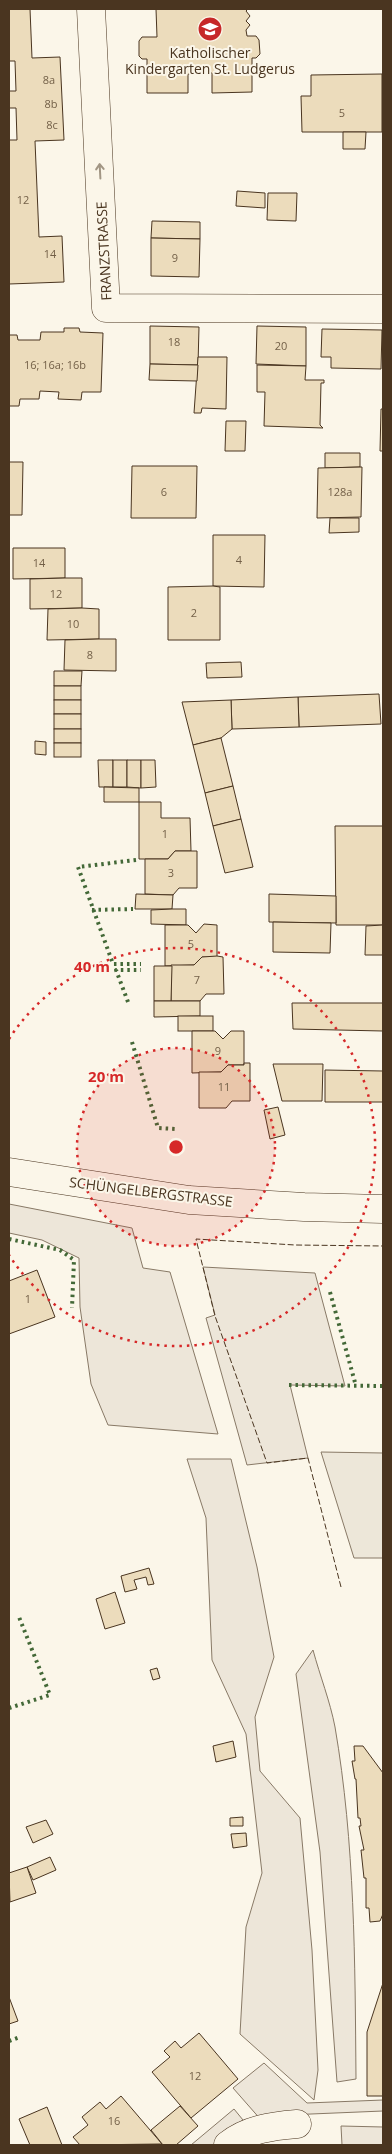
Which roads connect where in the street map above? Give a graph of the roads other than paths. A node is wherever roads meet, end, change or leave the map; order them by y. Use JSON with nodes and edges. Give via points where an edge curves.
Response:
{"nodes":[{"id":1,"x":91,"y":9,"type":"edge"},
{"id":2,"x":383,"y":308,"type":"edge"},
{"id":3,"x":9,"y":1172,"type":"edge"},
{"id":4,"x":383,"y":1209,"type":"edge"},
{"id":5,"x":297,"y":2124,"type":"dead end"},
{"id":6,"x":228,"y":2145,"type":"edge"}],
"edges":[{"from":2,"to":1,"type":"street","name":"FRANZSTRASSE","one_way":true,"via":[[106,308]]},
{"from":3,"to":4,"type":"street","name":"SCHÜNGELBERGSTRASSE","via":[[189,1200]]},
{"from":5,"to":6,"type":"street","via":[[260,2129]]}]}
